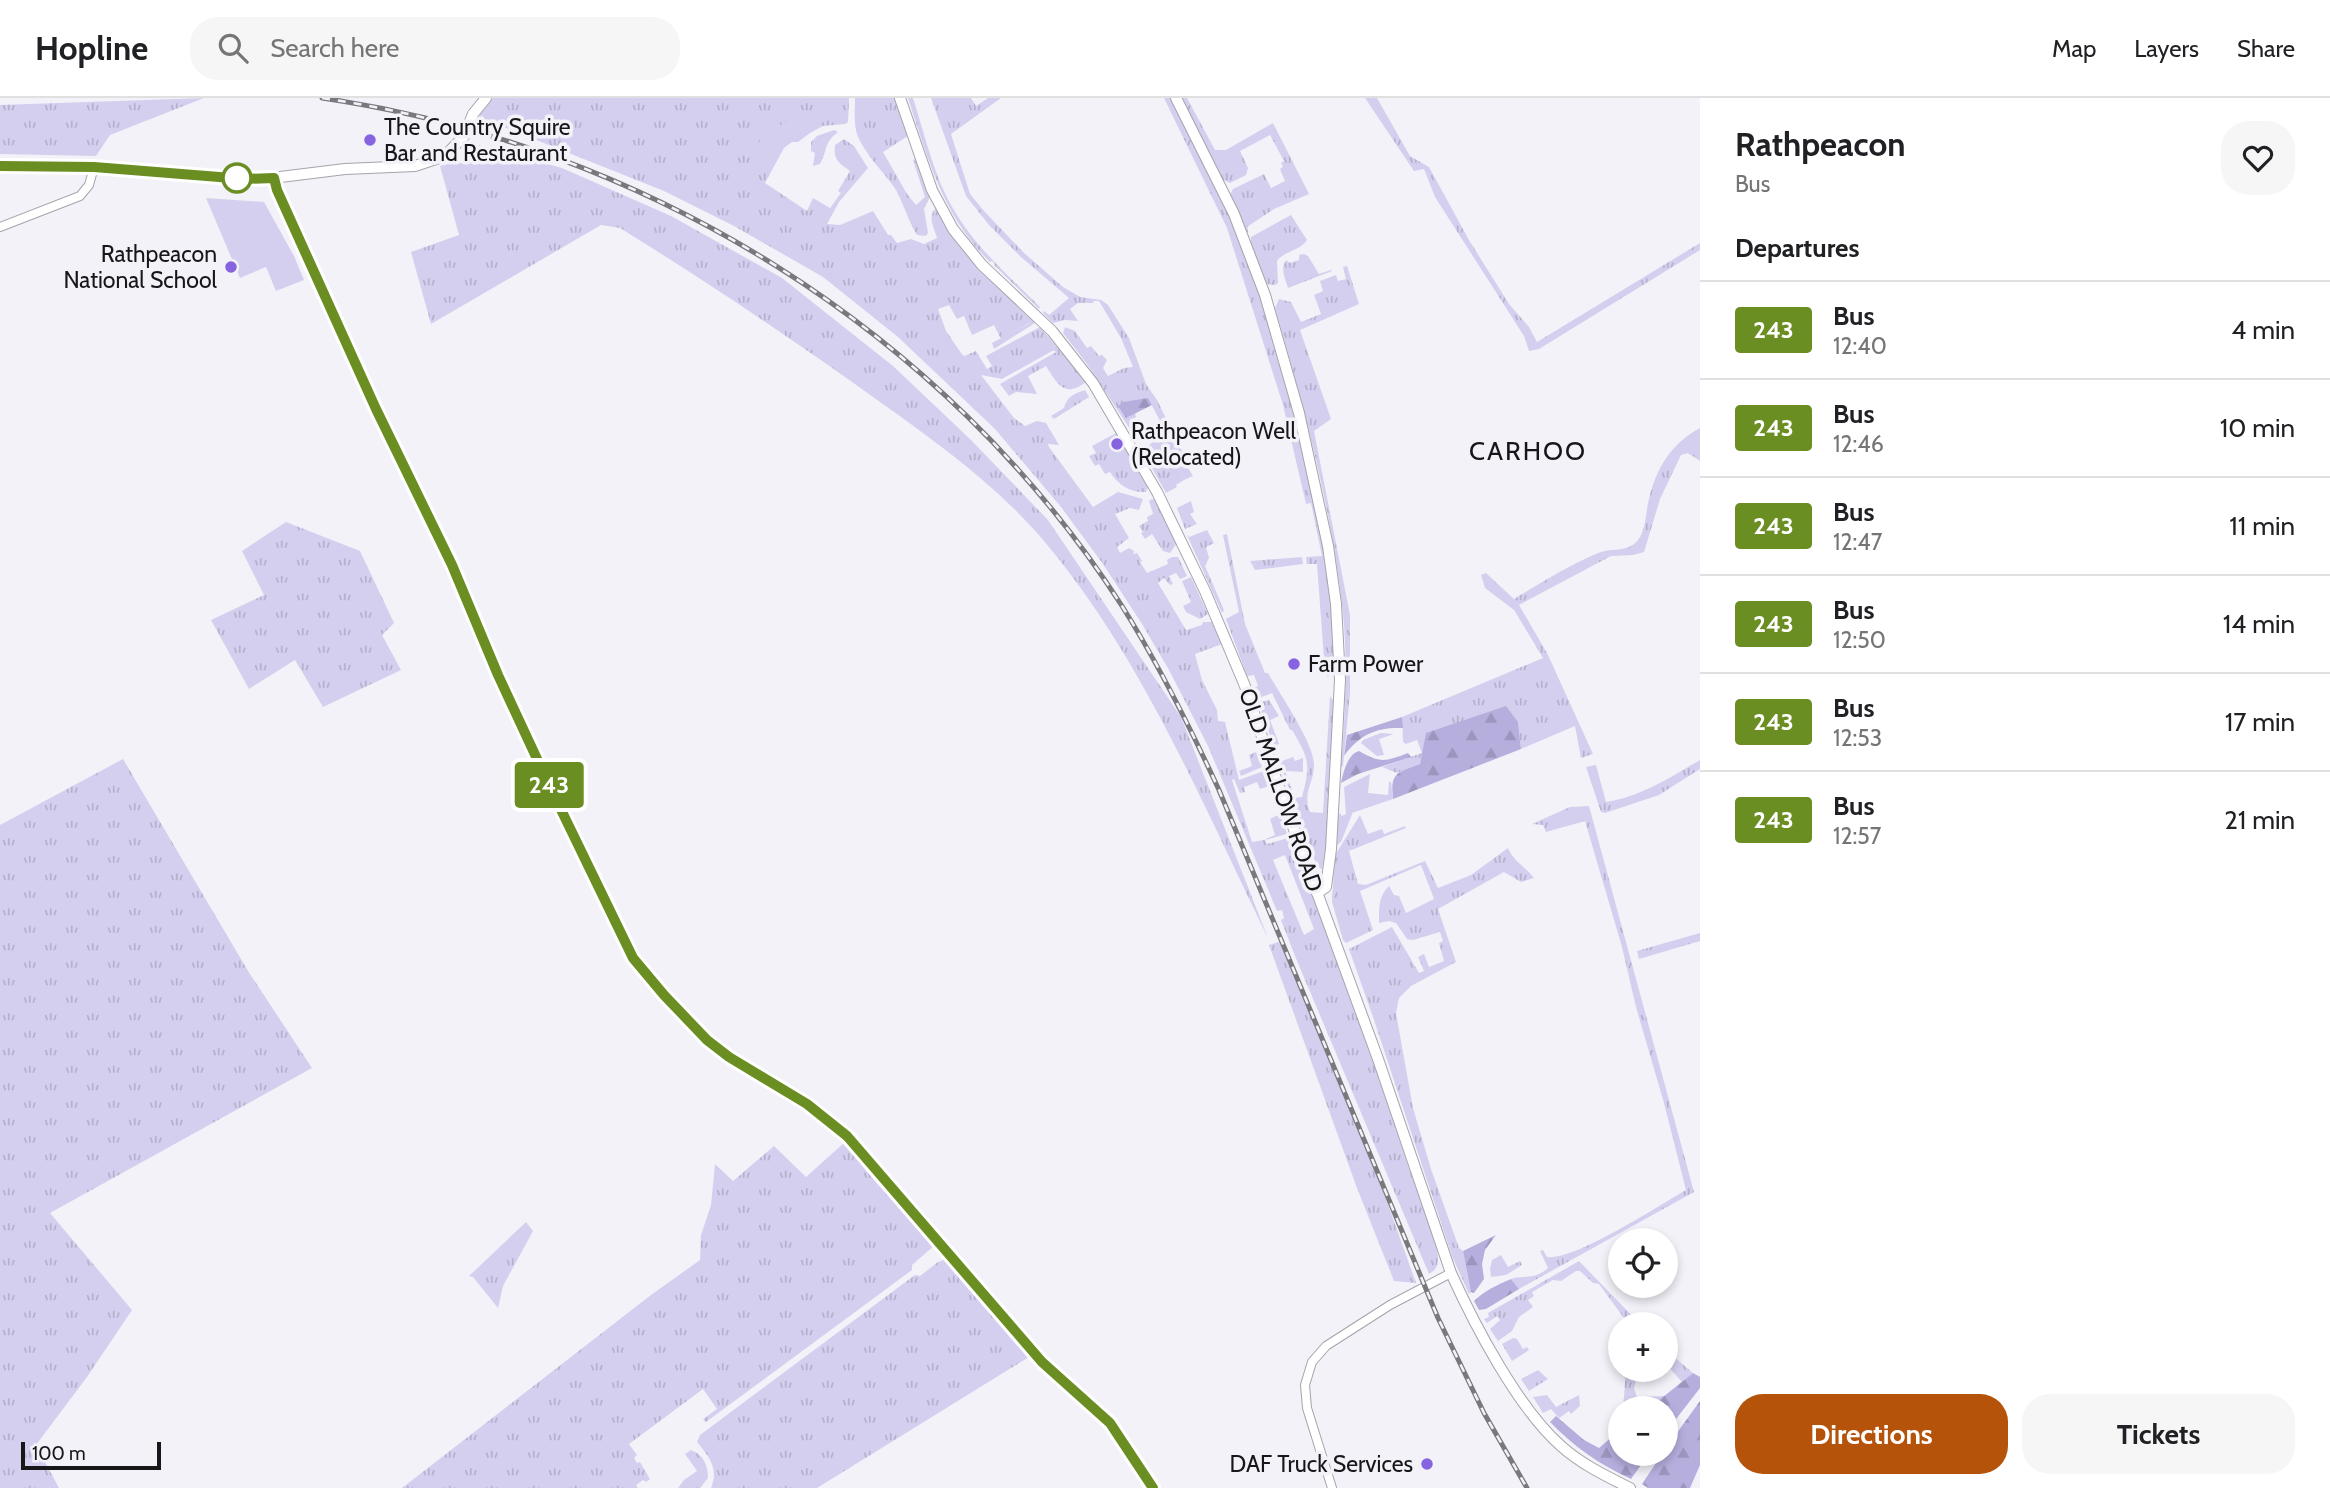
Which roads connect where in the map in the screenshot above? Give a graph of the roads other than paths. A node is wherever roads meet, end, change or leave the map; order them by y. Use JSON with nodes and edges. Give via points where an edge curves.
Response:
{"nodes":[{"id":1,"x":900,"y":98,"type":"edge"},
{"id":2,"x":1177,"y":98,"type":"edge"},
{"id":3,"x":481,"y":99,"type":"edge"},
{"id":4,"x":0,"y":166,"type":"edge"},
{"id":5,"x":94,"y":167,"type":"junction"},
{"id":6,"x":274,"y":178,"type":"junction"},
{"id":7,"x":0,"y":227,"type":"edge"},
{"id":8,"x":1317,"y":893,"type":"junction"},
{"id":9,"x":1451,"y":1273,"type":"junction"},
{"id":10,"x":1153,"y":1488,"type":"edge"},
{"id":11,"x":1332,"y":1488,"type":"edge"},
{"id":12,"x":1630,"y":1488,"type":"edge"}],
"edges":[{"from":1,"to":8,"type":"street","name":"OLD MALLOW ROAD","via":[[932,190],[953,229],[1087,374],[1157,492],[1235,660]]},
{"from":2,"to":8,"type":"street","via":[[1234,214],[1265,295],[1299,413],[1328,546],[1338,621],[1339,717],[1331,849],[1325,887]]},
{"from":3,"to":6,"type":"street","bridge":true,"via":[[464,136],[445,156],[415,166]]},
{"from":4,"to":5,"type":"street"},
{"from":5,"to":6,"type":"street"},
{"from":5,"to":7,"type":"street","via":[[80,196]]},
{"from":6,"to":10,"type":"street","via":[[324,298],[633,958],[707,1040],[807,1104],[847,1136],[1042,1362],[1110,1423]]},
{"from":8,"to":9,"type":"street","name":"OLD MALLOW ROAD"},
{"from":9,"to":11,"type":"street","via":[[1390,1305],[1326,1346],[1312,1362],[1305,1385],[1307,1408]]},
{"from":9,"to":12,"type":"street","name":"OLD MALLOW ROAD","via":[[1479,1328],[1538,1422],[1581,1462]]}]}
